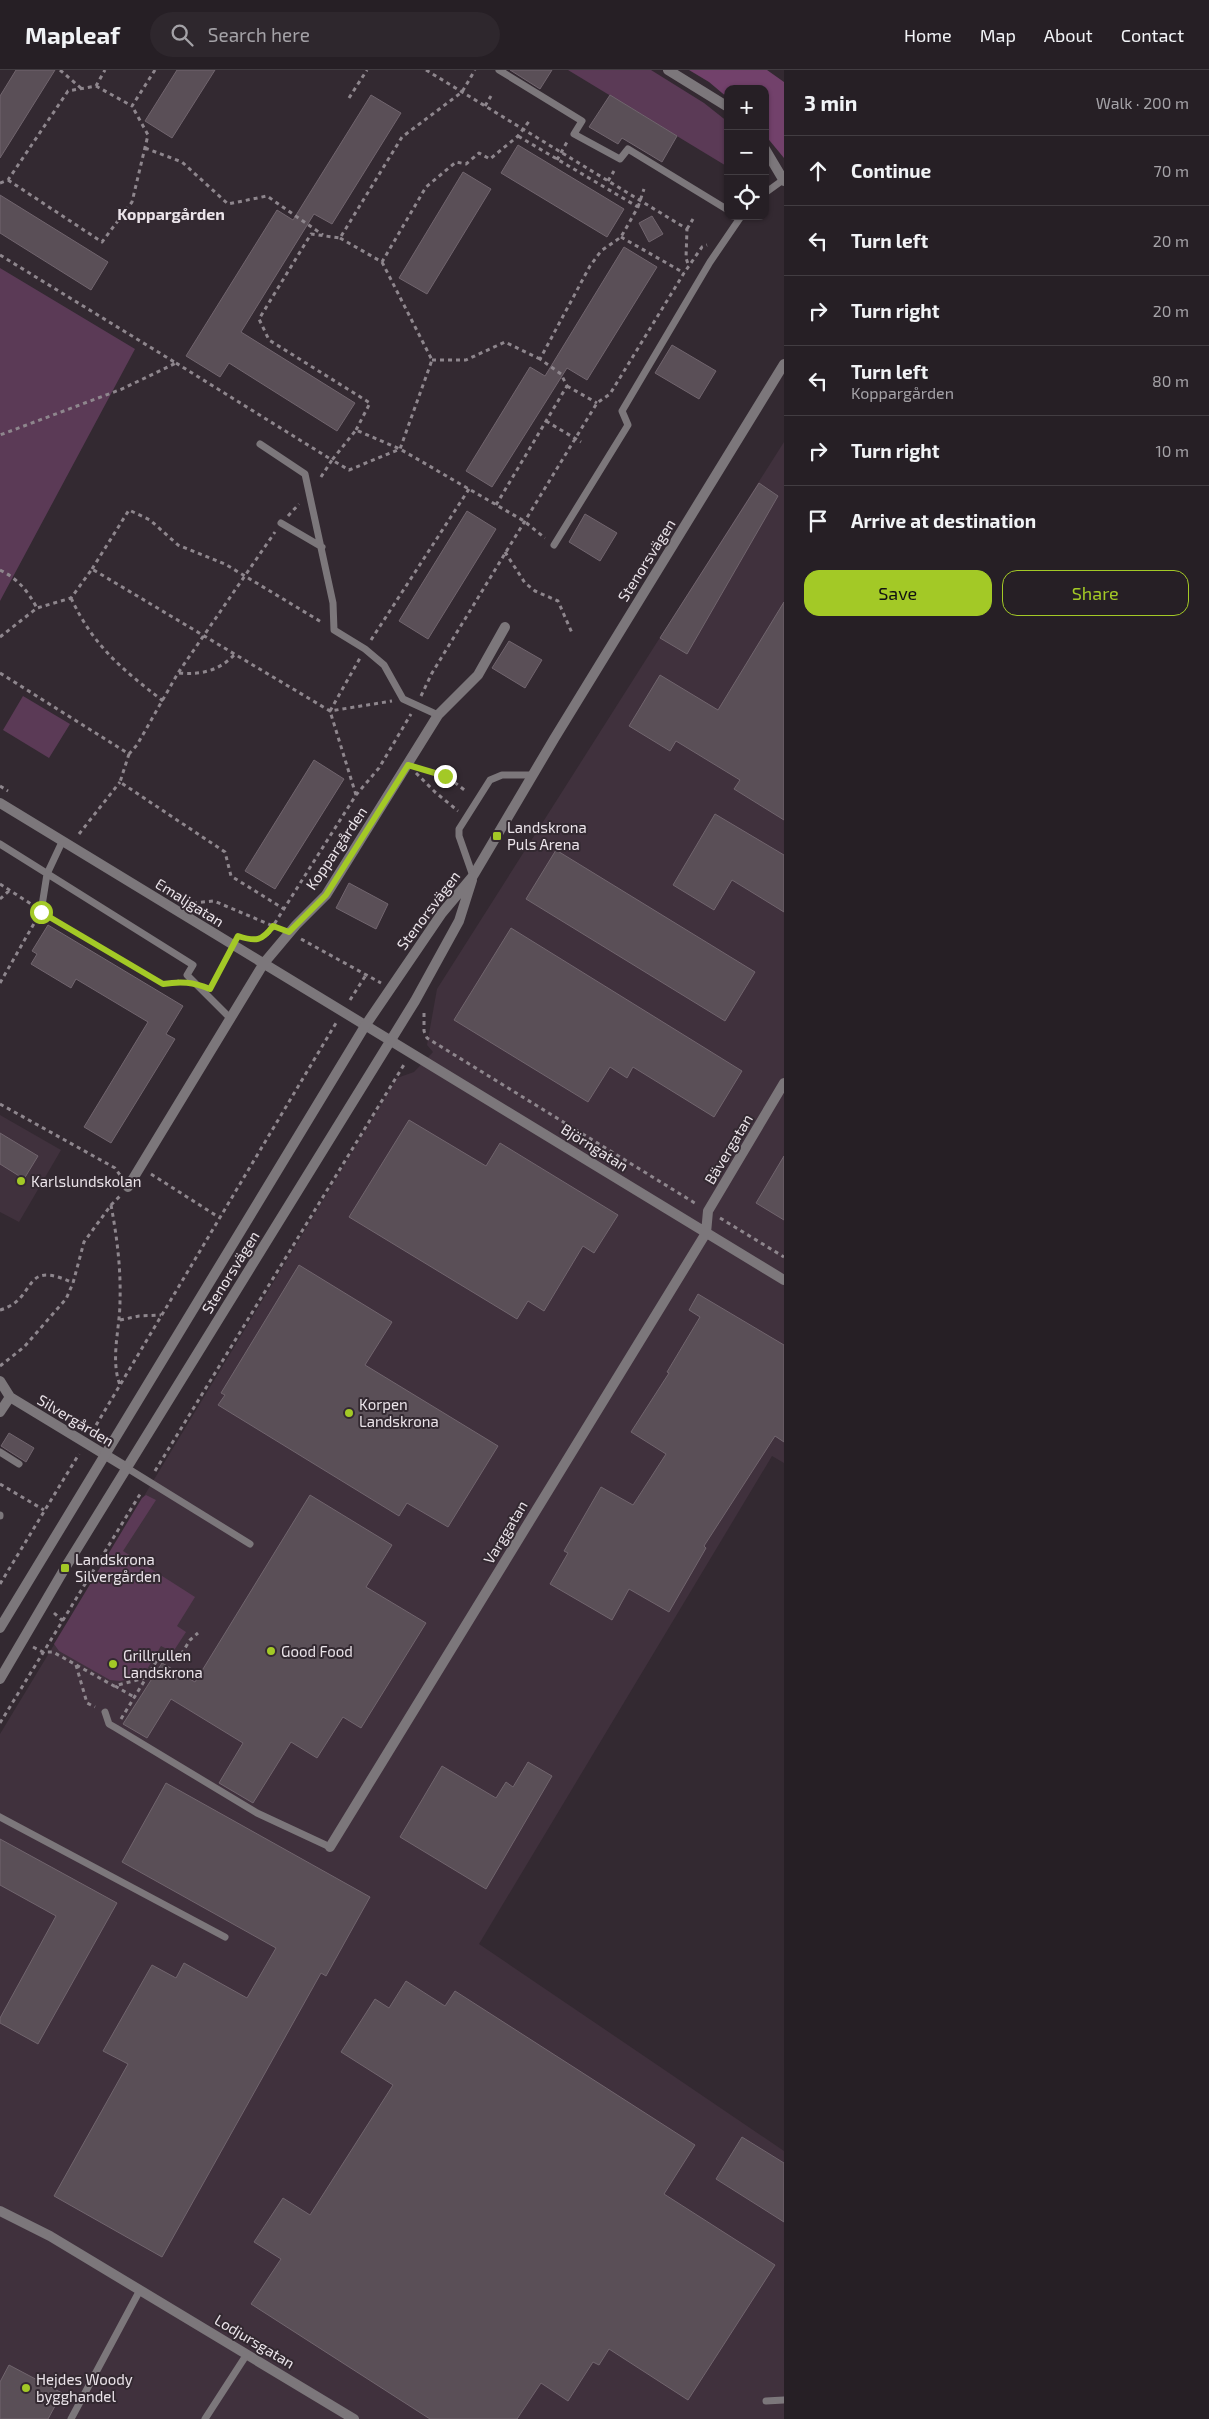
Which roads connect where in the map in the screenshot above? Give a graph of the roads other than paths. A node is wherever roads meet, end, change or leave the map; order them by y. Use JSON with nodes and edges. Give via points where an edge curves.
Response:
{"nodes":[{"id":1,"x":499,"y":70,"type":"edge"},
{"id":2,"x":668,"y":70,"type":"edge"},
{"id":3,"x":724,"y":105,"type":"edge"},
{"id":4,"x":769,"y":156,"type":"edge"},
{"id":5,"x":784,"y":180,"type":"edge"},
{"id":6,"x":769,"y":190,"type":"edge"},
{"id":7,"x":724,"y":208,"type":"edge"},
{"id":8,"x":738,"y":220,"type":"edge"},
{"id":9,"x":784,"y":364,"type":"edge"},
{"id":10,"x":260,"y":444,"type":"dead end"},
{"id":11,"x":281,"y":523,"type":"road end"},
{"id":12,"x":554,"y":545,"type":"road end"},
{"id":13,"x":322,"y":547,"type":"junction"},
{"id":14,"x":505,"y":627,"type":"dead end"},
{"id":15,"x":438,"y":715,"type":"junction"},
{"id":16,"x":533,"y":775,"type":"junction"},
{"id":17,"x":0,"y":803,"type":"edge"},
{"id":18,"x":62,"y":842,"type":"junction"},
{"id":19,"x":0,"y":844,"type":"edge"},
{"id":20,"x":47,"y":874,"type":"junction"},
{"id":21,"x":473,"y":876,"type":"junction"},
{"id":22,"x":41,"y":912,"type":"road end"},
{"id":23,"x":264,"y":963,"type":"junction"},
{"id":24,"x":231,"y":1019,"type":"junction"},
{"id":25,"x":365,"y":1026,"type":"junction"},
{"id":26,"x":390,"y":1041,"type":"junction"},
{"id":27,"x":784,"y":1083,"type":"edge"},
{"id":28,"x":128,"y":1187,"type":"road end"},
{"id":29,"x":706,"y":1233,"type":"junction"},
{"id":30,"x":784,"y":1280,"type":"edge"},
{"id":31,"x":0,"y":1382,"type":"edge"},
{"id":32,"x":10,"y":1397,"type":"junction"},
{"id":33,"x":0,"y":1412,"type":"edge"},
{"id":34,"x":0,"y":1452,"type":"edge"},
{"id":35,"x":104,"y":1455,"type":"junction"},
{"id":36,"x":19,"y":1464,"type":"dead end"},
{"id":37,"x":127,"y":1468,"type":"junction"},
{"id":38,"x":250,"y":1544,"type":"dead end"},
{"id":39,"x":0,"y":1628,"type":"edge"},
{"id":40,"x":0,"y":1679,"type":"edge"},
{"id":41,"x":104,"y":1712,"type":"road end"},
{"id":42,"x":0,"y":1817,"type":"edge"},
{"id":43,"x":330,"y":1847,"type":"joint"},
{"id":44,"x":225,"y":1937,"type":"dead end"},
{"id":45,"x":0,"y":2211,"type":"edge"},
{"id":46,"x":140,"y":2290,"type":"junction"},
{"id":47,"x":248,"y":2354,"type":"junction"},
{"id":48,"x":784,"y":2400,"type":"edge"},
{"id":49,"x":766,"y":2401,"type":"dead end"},
{"id":50,"x":71,"y":2419,"type":"edge"},
{"id":51,"x":205,"y":2419,"type":"edge"},
{"id":52,"x":354,"y":2419,"type":"edge"}],
"edges":[{"from":1,"to":7,"type":"lane","via":[[582,121],[574,134],[620,159],[628,149]]},
{"from":2,"to":3,"type":"street"},
{"from":4,"to":5,"type":"street"},
{"from":5,"to":6,"type":"lane"},
{"from":8,"to":12,"type":"lane","via":[[622,411],[628,425]]},
{"from":9,"to":16,"type":"street","name":"Stenorsvägen"},
{"from":10,"to":13,"type":"lane","via":[[305,474]]},
{"from":11,"to":13,"type":"lane"},
{"from":13,"to":15,"type":"lane","via":[[333,603],[334,630],[384,665],[403,699]]},
{"from":14,"to":15,"type":"street","name":"Koppargården","via":[[478,675]]},
{"from":15,"to":23,"type":"street","name":"Koppargården","via":[[326,895]]},
{"from":16,"to":21,"type":"street","name":"Stenorsvägen"},
{"from":16,"to":21,"type":"lane","via":[[502,775],[490,780],[467,817],[460,836]]},
{"from":17,"to":18,"type":"street","name":"Emaljgatan"},
{"from":18,"to":20,"type":"lane"},
{"from":18,"to":23,"type":"street","name":"Emaljgatan"},
{"from":19,"to":20,"type":"lane"},
{"from":20,"to":22,"type":"lane"},
{"from":20,"to":24,"type":"lane","via":[[193,965],[187,975]]},
{"from":21,"to":25,"type":"street","name":"Stenorsvägen","via":[[442,913]]},
{"from":21,"to":26,"type":"street","name":"Stenorsvägen","via":[[458,921]]},
{"from":23,"to":24,"type":"street","name":"Koppargården"},
{"from":23,"to":25,"type":"street","name":"Emaljgatan"},
{"from":24,"to":28,"type":"street","name":"Koppargården"},
{"from":25,"to":26,"type":"street","name":"Emaljgatan"},
{"from":25,"to":35,"type":"street","name":"Stenorsvägen"},
{"from":26,"to":29,"type":"street","name":"Björngatan"},
{"from":26,"to":37,"type":"street","name":"Stenorsvägen"},
{"from":27,"to":29,"type":"street","name":"Bävergatan","via":[[708,1211]]},
{"from":29,"to":30,"type":"street","name":"Björngatan"},
{"from":29,"to":43,"type":"street","name":"Varggatan"},
{"from":31,"to":32,"type":"street","name":"Silvergården"},
{"from":32,"to":33,"type":"street"},
{"from":32,"to":35,"type":"street","name":"Silvergården"},
{"from":34,"to":36,"type":"lane"},
{"from":35,"to":37,"type":"street","name":"Silvergården"},
{"from":35,"to":39,"type":"street","name":"Stenorsvägen"},
{"from":37,"to":38,"type":"lane"},
{"from":37,"to":40,"type":"street","name":"Stenorsvägen"},
{"from":41,"to":43,"type":"lane","via":[[109,1724],[257,1812]]},
{"from":42,"to":44,"type":"lane"},
{"from":45,"to":46,"type":"street","name":"Lodjursgatan","via":[[50,2236]]},
{"from":46,"to":47,"type":"street","name":"Lodjursgatan"},
{"from":46,"to":50,"type":"lane"},
{"from":47,"to":51,"type":"lane"},
{"from":47,"to":52,"type":"street","name":"Lodjursgatan"},
{"from":48,"to":49,"type":"lane"}]}
